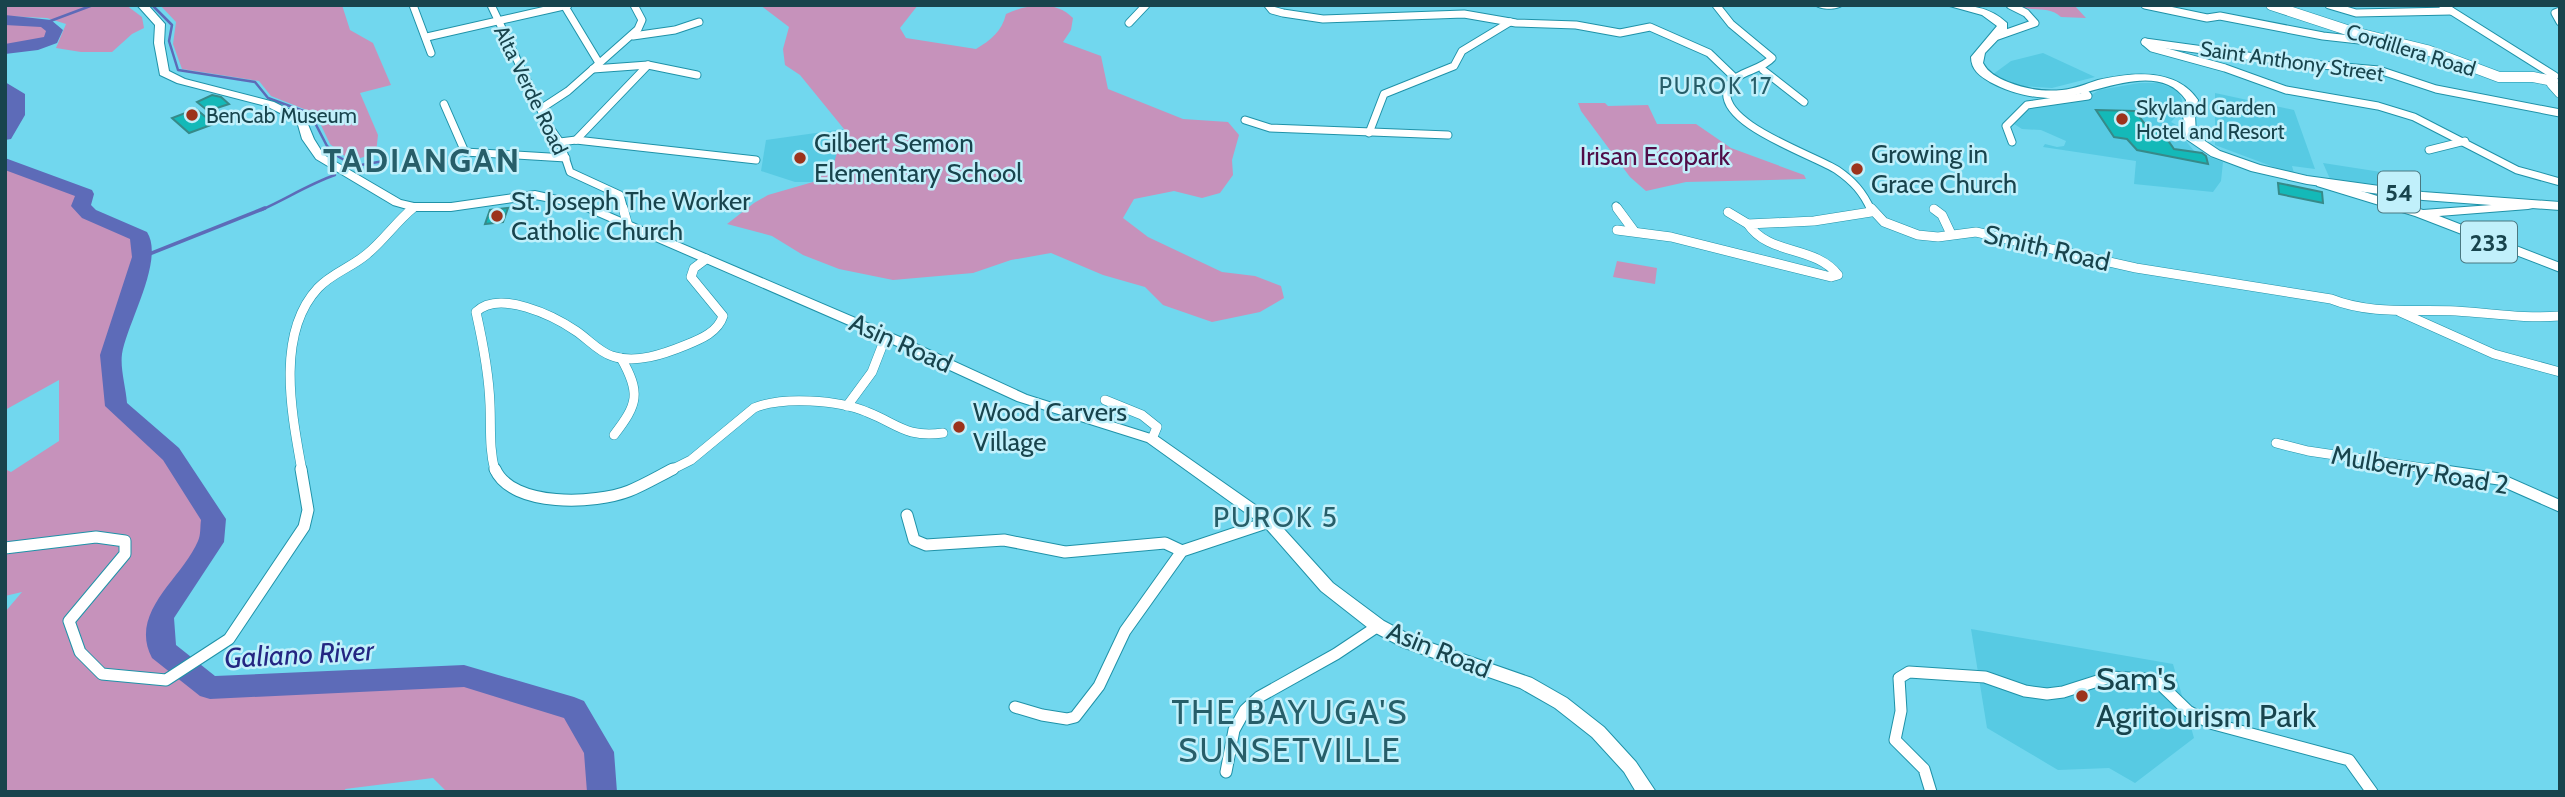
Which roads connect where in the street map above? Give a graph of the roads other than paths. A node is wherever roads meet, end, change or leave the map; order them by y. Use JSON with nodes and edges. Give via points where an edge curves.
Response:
{"nodes":[{"id":1,"x":142,"y":5,"type":"edge"},
{"id":2,"x":413,"y":5,"type":"edge"},
{"id":3,"x":491,"y":5,"type":"edge"},
{"id":4,"x":634,"y":5,"type":"edge"},
{"id":5,"x":1146,"y":5,"type":"edge"},
{"id":6,"x":1268,"y":5,"type":"edge"},
{"id":7,"x":1716,"y":5,"type":"edge"},
{"id":8,"x":1820,"y":5,"type":"edge"},
{"id":9,"x":1838,"y":5,"type":"edge"},
{"id":10,"x":1951,"y":5,"type":"edge"},
{"id":11,"x":2010,"y":5,"type":"edge"},
{"id":12,"x":2145,"y":5,"type":"edge"},
{"id":13,"x":2271,"y":5,"type":"edge"},
{"id":14,"x":2329,"y":5,"type":"edge"},
{"id":15,"x":2442,"y":5,"type":"edge"},
{"id":16,"x":566,"y":6,"type":"edge"},
{"id":17,"x":2452,"y":11,"type":"junction"},
{"id":18,"x":2560,"y":11,"type":"edge"},
{"id":19,"x":496,"y":20,"type":"junction"},
{"id":20,"x":699,"y":22,"type":"dead end"},
{"id":21,"x":1510,"y":22,"type":"junction"},
{"id":22,"x":2560,"y":22,"type":"edge"},
{"id":23,"x":1129,"y":23,"type":"dead end"},
{"id":24,"x":632,"y":36,"type":"junction"},
{"id":25,"x":1998,"y":36,"type":"junction"},
{"id":26,"x":426,"y":37,"type":"junction"},
{"id":27,"x":2404,"y":44,"type":"junction"},
{"id":28,"x":431,"y":53,"type":"dead end"},
{"id":29,"x":599,"y":63,"type":"junction"},
{"id":30,"x":648,"y":65,"type":"junction"},
{"id":31,"x":592,"y":69,"type":"junction"},
{"id":32,"x":1763,"y":69,"type":"junction"},
{"id":33,"x":697,"y":75,"type":"dead end"},
{"id":34,"x":1735,"y":78,"type":"junction"},
{"id":35,"x":2556,"y":78,"type":"edge"},
{"id":36,"x":2083,"y":90,"type":"junction"},
{"id":37,"x":2560,"y":93,"type":"edge"},
{"id":38,"x":1804,"y":102,"type":"dead end"},
{"id":39,"x":444,"y":104,"type":"dead end"},
{"id":40,"x":542,"y":108,"type":"junction"},
{"id":41,"x":2560,"y":113,"type":"edge"},
{"id":42,"x":1245,"y":120,"type":"dead end"},
{"id":43,"x":1369,"y":133,"type":"junction"},
{"id":44,"x":1448,"y":135,"type":"dead end"},
{"id":45,"x":576,"y":140,"type":"junction"},
{"id":46,"x":2465,"y":141,"type":"junction"},
{"id":47,"x":560,"y":142,"type":"junction"},
{"id":48,"x":2012,"y":142,"type":"dead end"},
{"id":49,"x":2429,"y":150,"type":"dead end"},
{"id":50,"x":566,"y":158,"type":"junction"},
{"id":51,"x":756,"y":160,"type":"dead end"},
{"id":52,"x":2316,"y":181,"type":"junction"},
{"id":53,"x":2560,"y":182,"type":"edge"},
{"id":54,"x":2528,"y":205,"type":"junction"},
{"id":55,"x":414,"y":206,"type":"junction"},
{"id":56,"x":1616,"y":206,"type":"dead end"},
{"id":57,"x":2560,"y":206,"type":"edge"},
{"id":58,"x":1934,"y":209,"type":"dead end"},
{"id":59,"x":1728,"y":212,"type":"dead end"},
{"id":60,"x":1871,"y":212,"type":"junction"},
{"id":61,"x":2420,"y":213,"type":"junction"},
{"id":62,"x":1748,"y":224,"type":"junction"},
{"id":63,"x":628,"y":226,"type":"junction"},
{"id":64,"x":1617,"y":230,"type":"dead end"},
{"id":65,"x":1634,"y":231,"type":"junction"},
{"id":66,"x":1951,"y":234,"type":"junction"},
{"id":67,"x":706,"y":260,"type":"junction"},
{"id":68,"x":2560,"y":268,"type":"edge"},
{"id":69,"x":2398,"y":311,"type":"junction"},
{"id":70,"x":2560,"y":316,"type":"edge"},
{"id":71,"x":886,"y":336,"type":"junction"},
{"id":72,"x":621,"y":358,"type":"junction"},
{"id":73,"x":2560,"y":372,"type":"edge"},
{"id":74,"x":1105,"y":400,"type":"dead end"},
{"id":75,"x":847,"y":406,"type":"junction"},
{"id":76,"x":943,"y":433,"type":"dead end"},
{"id":77,"x":614,"y":435,"type":"dead end"},
{"id":78,"x":1152,"y":439,"type":"junction"},
{"id":79,"x":2276,"y":443,"type":"dead end"},
{"id":80,"x":2560,"y":506,"type":"edge"},
{"id":81,"x":907,"y":515,"type":"dead end"},
{"id":82,"x":1269,"y":522,"type":"junction"},
{"id":83,"x":5,"y":548,"type":"edge"},
{"id":84,"x":1182,"y":551,"type":"junction"},
{"id":85,"x":1378,"y":626,"type":"junction"},
{"id":86,"x":1015,"y":707,"type":"dead end"},
{"id":87,"x":1226,"y":772,"type":"dead end"},
{"id":88,"x":1647,"y":792,"type":"edge"},
{"id":89,"x":1931,"y":792,"type":"edge"},
{"id":90,"x":2372,"y":792,"type":"edge"}],
"edges":[{"from":1,"to":55,"type":"main road","name":"Asin Road","via":[[160,24],[164,73],[290,114],[303,124],[320,157],[397,202]]},
{"from":2,"to":26,"type":"street"},
{"from":3,"to":19,"type":"street","name":"Alta Verde Road"},
{"from":4,"to":24,"type":"street","via":[[642,24]]},
{"from":5,"to":23,"type":"street"},
{"from":6,"to":21,"type":"street","via":[[1283,13],[1323,19],[1445,14]]},
{"from":7,"to":32,"type":"street","via":[[1731,24],[1771,55]]},
{"from":8,"to":9,"type":"main road"},
{"from":10,"to":25,"type":"main road","via":[[1996,17],[2003,24]]},
{"from":11,"to":25,"type":"street","via":[[2035,23]]},
{"from":12,"to":27,"type":"street","via":[[2353,41]]},
{"from":13,"to":27,"type":"street","name":"Cordillera Road"},
{"from":14,"to":17,"type":"street","via":[[2356,13]]},
{"from":15,"to":17,"type":"street"},
{"from":16,"to":19,"type":"street"},
{"from":16,"to":29,"type":"street"},
{"from":17,"to":35,"type":"street"},
{"from":18,"to":22,"type":"street","via":[[2555,13]]},
{"from":19,"to":26,"type":"street"},
{"from":19,"to":40,"type":"street","name":"Alta Verde Road"},
{"from":20,"to":24,"type":"street"},
{"from":21,"to":34,"type":"street","via":[[1576,25],[1620,33],[1650,27],[1709,53]]},
{"from":21,"to":43,"type":"street","via":[[1462,51],[1454,66],[1384,93]]},
{"from":24,"to":29,"type":"street"},
{"from":25,"to":36,"type":"main road","number":"54","via":[[1977,58],[1980,69],[1991,78],[2034,93]]},
{"from":26,"to":28,"type":"street"},
{"from":27,"to":35,"type":"street","name":"Cordillera Road","via":[[2499,77]]},
{"from":29,"to":31,"type":"street"},
{"from":30,"to":31,"type":"street"},
{"from":30,"to":33,"type":"street"},
{"from":30,"to":45,"type":"street"},
{"from":31,"to":40,"type":"street"},
{"from":32,"to":34,"type":"street"},
{"from":32,"to":38,"type":"street"},
{"from":34,"to":60,"type":"street","name":"Smith Road","via":[[1726,93],[1739,116],[1853,183]]},
{"from":35,"to":37,"type":"street","via":[[2552,84]]},
{"from":36,"to":48,"type":"street","via":[[2088,96],[2024,107],[2006,126]]},
{"from":36,"to":52,"type":"main road","number":"54","via":[[2129,79],[2175,84],[2192,100],[2190,136],[2202,148],[2242,164]]},
{"from":39,"to":50,"type":"street","via":[[465,152]]},
{"from":40,"to":47,"type":"street","name":"Alta Verde Road"},
{"from":41,"to":46,"type":"street","name":"Saint Anthony Street","via":[[2437,89],[2379,70],[2145,42],[2286,90],[2403,113]]},
{"from":42,"to":43,"type":"street","via":[[1269,128]]},
{"from":43,"to":44,"type":"street"},
{"from":45,"to":47,"type":"street"},
{"from":45,"to":51,"type":"street"},
{"from":46,"to":49,"type":"street"},
{"from":46,"to":53,"type":"street","via":[[2517,170]]},
{"from":47,"to":50,"type":"street","name":"Alta Verde Road"},
{"from":50,"to":63,"type":"street","name":"Alta Verde Road","via":[[575,176],[620,195]]},
{"from":52,"to":54,"type":"main road","number":"54"},
{"from":52,"to":61,"type":"main road","number":"233"},
{"from":54,"to":57,"type":"main road","number":"54"},
{"from":54,"to":61,"type":"main road","number":"233"},
{"from":55,"to":63,"type":"main road","name":"Asin Road","via":[[451,207],[524,195],[547,196],[580,204]]},
{"from":55,"to":83,"type":"street","via":[[370,252],[323,283],[300,317],[290,390],[308,510],[304,527],[229,639],[166,680],[102,674],[80,652],[69,621],[125,554],[125,541],[88,538]]},
{"from":56,"to":65,"type":"street"},
{"from":58,"to":66,"type":"street"},
{"from":59,"to":62,"type":"street"},
{"from":60,"to":62,"type":"street"},
{"from":60,"to":66,"type":"street","name":"Smith Road","via":[[1907,232]]},
{"from":61,"to":68,"type":"main road","number":"233"},
{"from":62,"to":65,"type":"street","via":[[1768,241],[1822,261],[1838,275],[1831,278],[1786,270],[1686,238]]},
{"from":63,"to":67,"type":"main road","name":"Asin Road"},
{"from":64,"to":65,"type":"street"},
{"from":66,"to":69,"type":"street","name":"Smith Road","via":[[1976,232],[2155,272]]},
{"from":67,"to":71,"type":"main road","name":"Asin Road"},
{"from":67,"to":72,"type":"street","via":[[694,268],[691,277],[723,316],[717,328],[675,350]]},
{"from":69,"to":70,"type":"street","name":"Smith Road"},
{"from":69,"to":73,"type":"street","via":[[2488,351]]},
{"from":71,"to":75,"type":"street","via":[[873,372]]},
{"from":71,"to":78,"type":"main road","name":"Asin Road","via":[[1022,398]]},
{"from":72,"to":75,"type":"street","via":[[606,354],[555,316],[499,304],[480,307],[475,315],[486,354],[489,452],[496,473],[528,496],[558,501],[593,499],[627,492],[691,460],[763,404]]},
{"from":72,"to":77,"type":"street","via":[[637,389],[628,417]]},
{"from":74,"to":78,"type":"street","via":[[1149,419],[1157,427]]},
{"from":75,"to":76,"type":"street","via":[[912,436]]},
{"from":78,"to":82,"type":"main road","name":"Asin Road"},
{"from":79,"to":80,"type":"street","name":"Mulberry Road 2","via":[[2499,479]]},
{"from":81,"to":84,"type":"street","via":[[914,540],[926,545],[1018,541],[1065,552],[1165,543]]},
{"from":82,"to":84,"type":"street"},
{"from":82,"to":85,"type":"main road","name":"Asin Road","via":[[1327,587]]},
{"from":84,"to":86,"type":"street","via":[[1125,631],[1081,713],[1068,719]]},
{"from":85,"to":87,"type":"street","via":[[1259,697],[1245,710],[1234,730]]},
{"from":85,"to":88,"type":"main road","name":"Asin Road","via":[[1408,642],[1525,683],[1561,703],[1598,732]]},
{"from":89,"to":90,"type":"street","via":[[1924,769],[1895,740],[1901,711],[1899,678],[1909,672],[1985,677],[2048,694],[2110,677],[2147,678],[2159,683],[2199,719],[2349,760]]}]}
